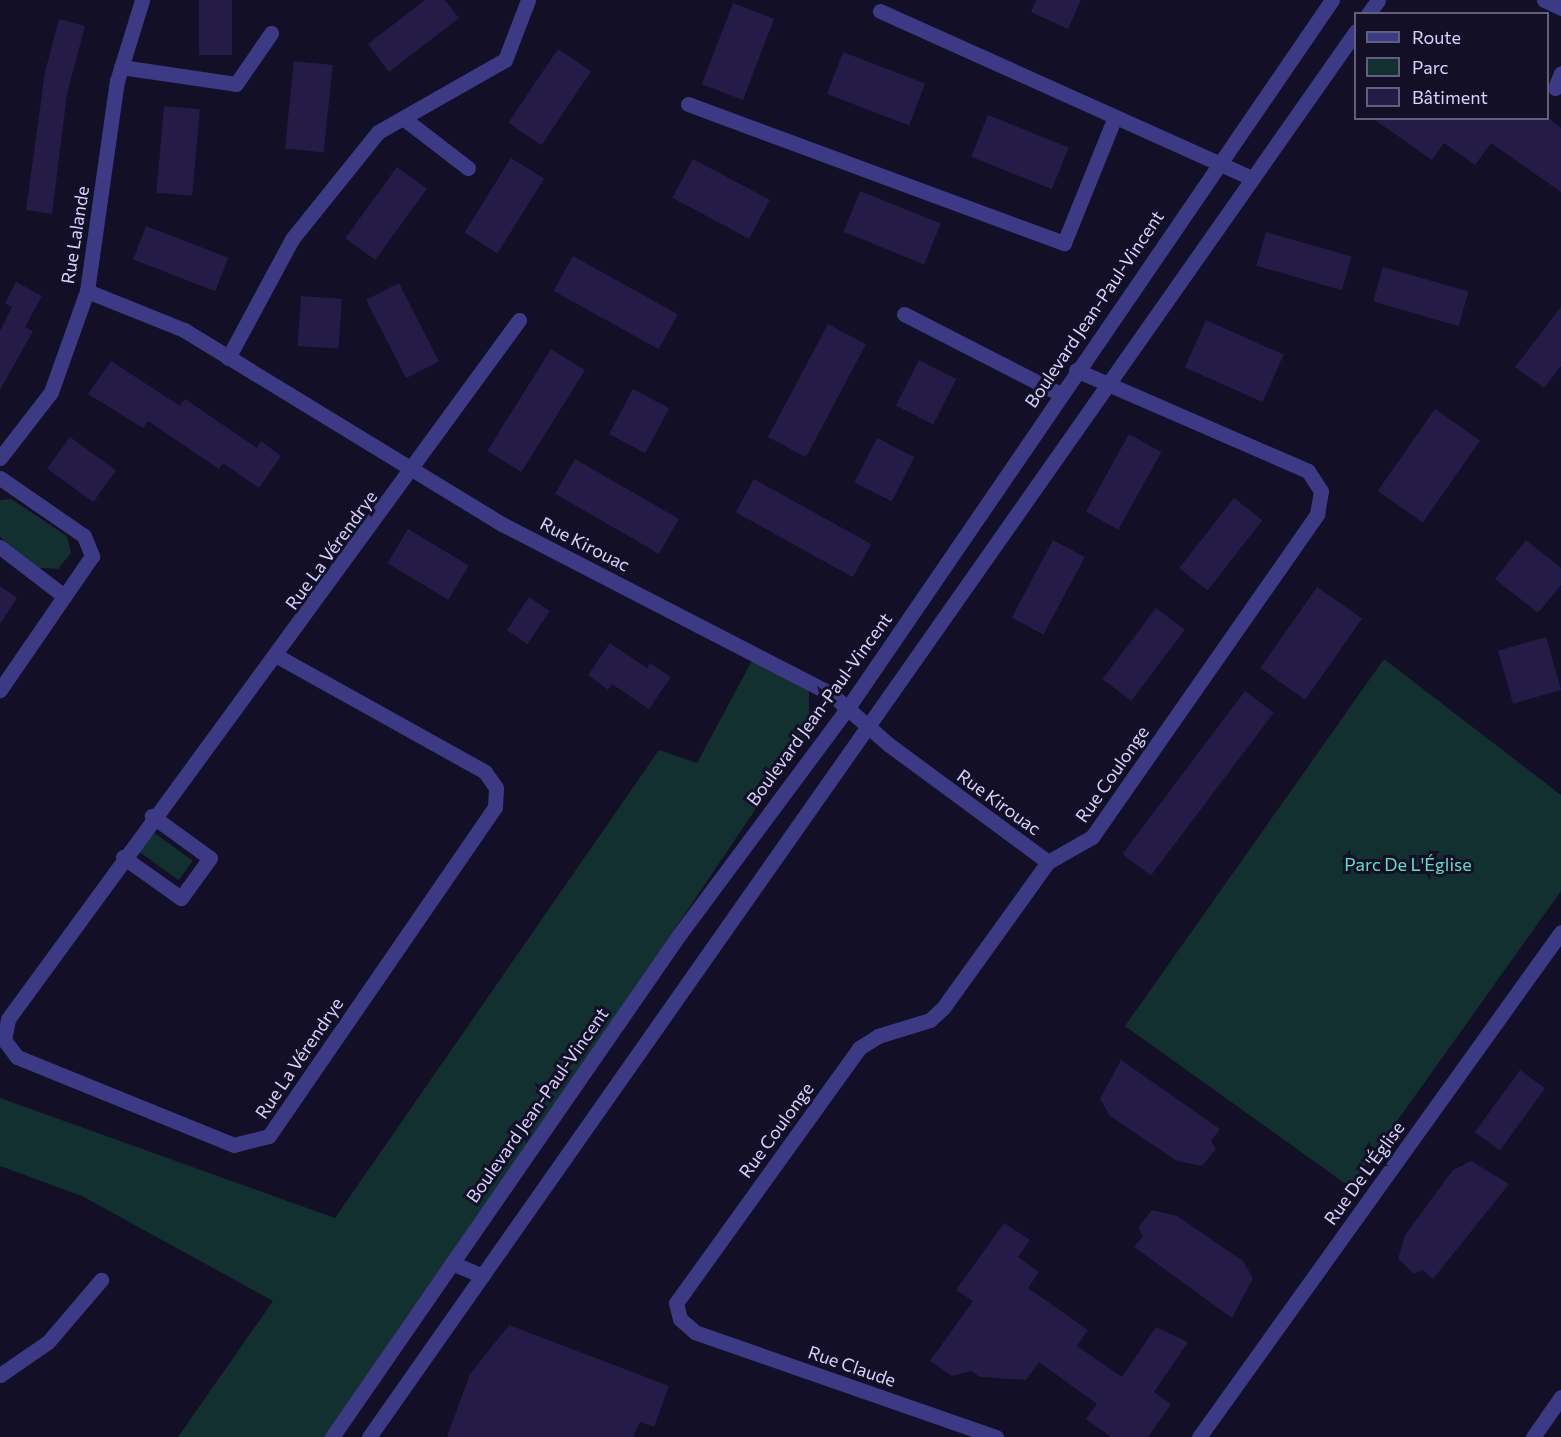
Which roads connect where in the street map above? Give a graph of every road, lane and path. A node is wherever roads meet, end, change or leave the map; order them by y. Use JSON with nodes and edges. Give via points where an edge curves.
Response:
{"nodes":[{"id":1,"x":142,"y":0,"type":"edge"},
{"id":2,"x":1332,"y":0,"type":"edge"},
{"id":3,"x":1544,"y":0,"type":"edge"},
{"id":4,"x":523,"y":3,"type":"edge"},
{"id":5,"x":1561,"y":8,"type":"edge"},
{"id":6,"x":880,"y":11,"type":"dead end"},
{"id":7,"x":271,"y":33,"type":"dead end"},
{"id":8,"x":1354,"y":34,"type":"edge"},
{"id":9,"x":121,"y":67,"type":"junction"},
{"id":10,"x":1561,"y":73,"type":"edge"},
{"id":11,"x":1555,"y":88,"type":"dead end"},
{"id":12,"x":688,"y":104,"type":"dead end"},
{"id":13,"x":403,"y":118,"type":"junction"},
{"id":14,"x":1114,"y":119,"type":"junction"},
{"id":15,"x":1217,"y":163,"type":"junction"},
{"id":16,"x":468,"y":168,"type":"dead end"},
{"id":17,"x":1251,"y":178,"type":"junction"},
{"id":18,"x":87,"y":291,"type":"junction"},
{"id":19,"x":904,"y":314,"type":"dead end"},
{"id":20,"x":519,"y":320,"type":"dead end"},
{"id":21,"x":228,"y":358,"type":"junction"},
{"id":22,"x":1076,"y":370,"type":"junction"},
{"id":23,"x":1111,"y":386,"type":"junction"},
{"id":24,"x":1060,"y":394,"type":"junction"},
{"id":25,"x":0,"y":458,"type":"edge"},
{"id":26,"x":415,"y":468,"type":"junction"},
{"id":27,"x":0,"y":478,"type":"edge"},
{"id":28,"x":0,"y":547,"type":"edge"},
{"id":29,"x":64,"y":596,"type":"junction"},
{"id":30,"x":277,"y":656,"type":"junction"},
{"id":31,"x":0,"y":690,"type":"edge"},
{"id":32,"x":847,"y":709,"type":"junction"},
{"id":33,"x":866,"y":727,"type":"junction"},
{"id":34,"x":152,"y":816,"type":"junction"},
{"id":35,"x":123,"y":857,"type":"junction"},
{"id":36,"x":1048,"y":862,"type":"junction"},
{"id":37,"x":1561,"y":932,"type":"edge"},
{"id":38,"x":452,"y":1263,"type":"junction"},
{"id":39,"x":482,"y":1276,"type":"junction"},
{"id":40,"x":101,"y":1280,"type":"dead end"},
{"id":41,"x":695,"y":1332,"type":"joint"},
{"id":42,"x":0,"y":1375,"type":"edge"},
{"id":43,"x":1561,"y":1396,"type":"edge"},
{"id":44,"x":373,"y":1436,"type":"edge"},
{"id":45,"x":332,"y":1437,"type":"edge"},
{"id":46,"x":996,"y":1437,"type":"edge"},
{"id":47,"x":1198,"y":1437,"type":"edge"},
{"id":48,"x":1533,"y":1437,"type":"edge"}],
"edges":[{"from":1,"to":9,"type":"street","name":"Rue Lalande"},
{"from":2,"to":15,"type":"street","name":"Boulevard Jean-Paul-Vincent"},
{"from":3,"to":5,"type":"street"},
{"from":4,"to":13,"type":"street","via":[[505,60]]},
{"from":6,"to":14,"type":"street"},
{"from":7,"to":9,"type":"street","via":[[236,84]]},
{"from":8,"to":17,"type":"street"},
{"from":9,"to":18,"type":"street","name":"Rue Lalande"},
{"from":10,"to":11,"type":"street"},
{"from":12,"to":14,"type":"street","via":[[1064,243]]},
{"from":13,"to":16,"type":"street"},
{"from":13,"to":21,"type":"street","via":[[378,132],[292,239]]},
{"from":14,"to":15,"type":"street"},
{"from":15,"to":17,"type":"street"},
{"from":15,"to":22,"type":"street","name":"Boulevard Jean-Paul-Vincent"},
{"from":17,"to":23,"type":"street"},
{"from":18,"to":21,"type":"street","name":"Rue Kirouac","via":[[184,330]]},
{"from":18,"to":25,"type":"street","name":"Rue Lalande","via":[[51,392]]},
{"from":19,"to":24,"type":"street"},
{"from":20,"to":26,"type":"street","name":"Rue La Vérendrye"},
{"from":21,"to":26,"type":"street","name":"Rue Kirouac"},
{"from":22,"to":23,"type":"street","name":"Rue Coulonge"},
{"from":22,"to":24,"type":"street","name":"Boulevard Jean-Paul-Vincent"},
{"from":23,"to":33,"type":"street"},
{"from":23,"to":36,"type":"street","name":"Rue Coulonge","via":[[1308,471],[1321,491],[1317,514],[1092,837]]},
{"from":24,"to":32,"type":"street","name":"Boulevard Jean-Paul-Vincent"},
{"from":26,"to":30,"type":"street","name":"Rue La Vérendrye"},
{"from":26,"to":32,"type":"street","name":"Rue Kirouac","via":[[502,524],[830,693]]},
{"from":27,"to":29,"type":"street","via":[[84,536],[92,556]]},
{"from":28,"to":29,"type":"street"},
{"from":29,"to":31,"type":"street"},
{"from":30,"to":34,"type":"street","name":"Rue La Vérendrye"},
{"from":30,"to":35,"type":"street","name":"Rue La Vérendrye","via":[[485,772],[496,788],[495,807],[465,852],[269,1136],[253,1144],[221,1140],[27,1061],[4,1040],[8,1019]]},
{"from":32,"to":33,"type":"street","name":"Rue Kirouac"},
{"from":32,"to":38,"type":"street","name":"Boulevard Jean-Paul-Vincent","via":[[679,935]]},
{"from":33,"to":36,"type":"street","name":"Rue Kirouac"},
{"from":33,"to":39,"type":"street"},
{"from":34,"to":35,"type":"street","name":"Rue La Vérendrye"},
{"from":34,"to":35,"type":"street","via":[[210,858],[181,898]]},
{"from":36,"to":41,"type":"street","name":"Rue Coulonge","via":[[943,1008],[930,1020],[878,1036],[859,1048],[676,1303],[680,1319]]},
{"from":37,"to":47,"type":"street","name":"Rue De L'Église"},
{"from":38,"to":39,"type":"street"},
{"from":38,"to":45,"type":"street","name":"Boulevard Jean-Paul-Vincent"},
{"from":39,"to":44,"type":"street"},
{"from":40,"to":42,"type":"street","via":[[48,1342]]},
{"from":41,"to":46,"type":"street","name":"Rue Claude"},
{"from":43,"to":48,"type":"street"}]}
